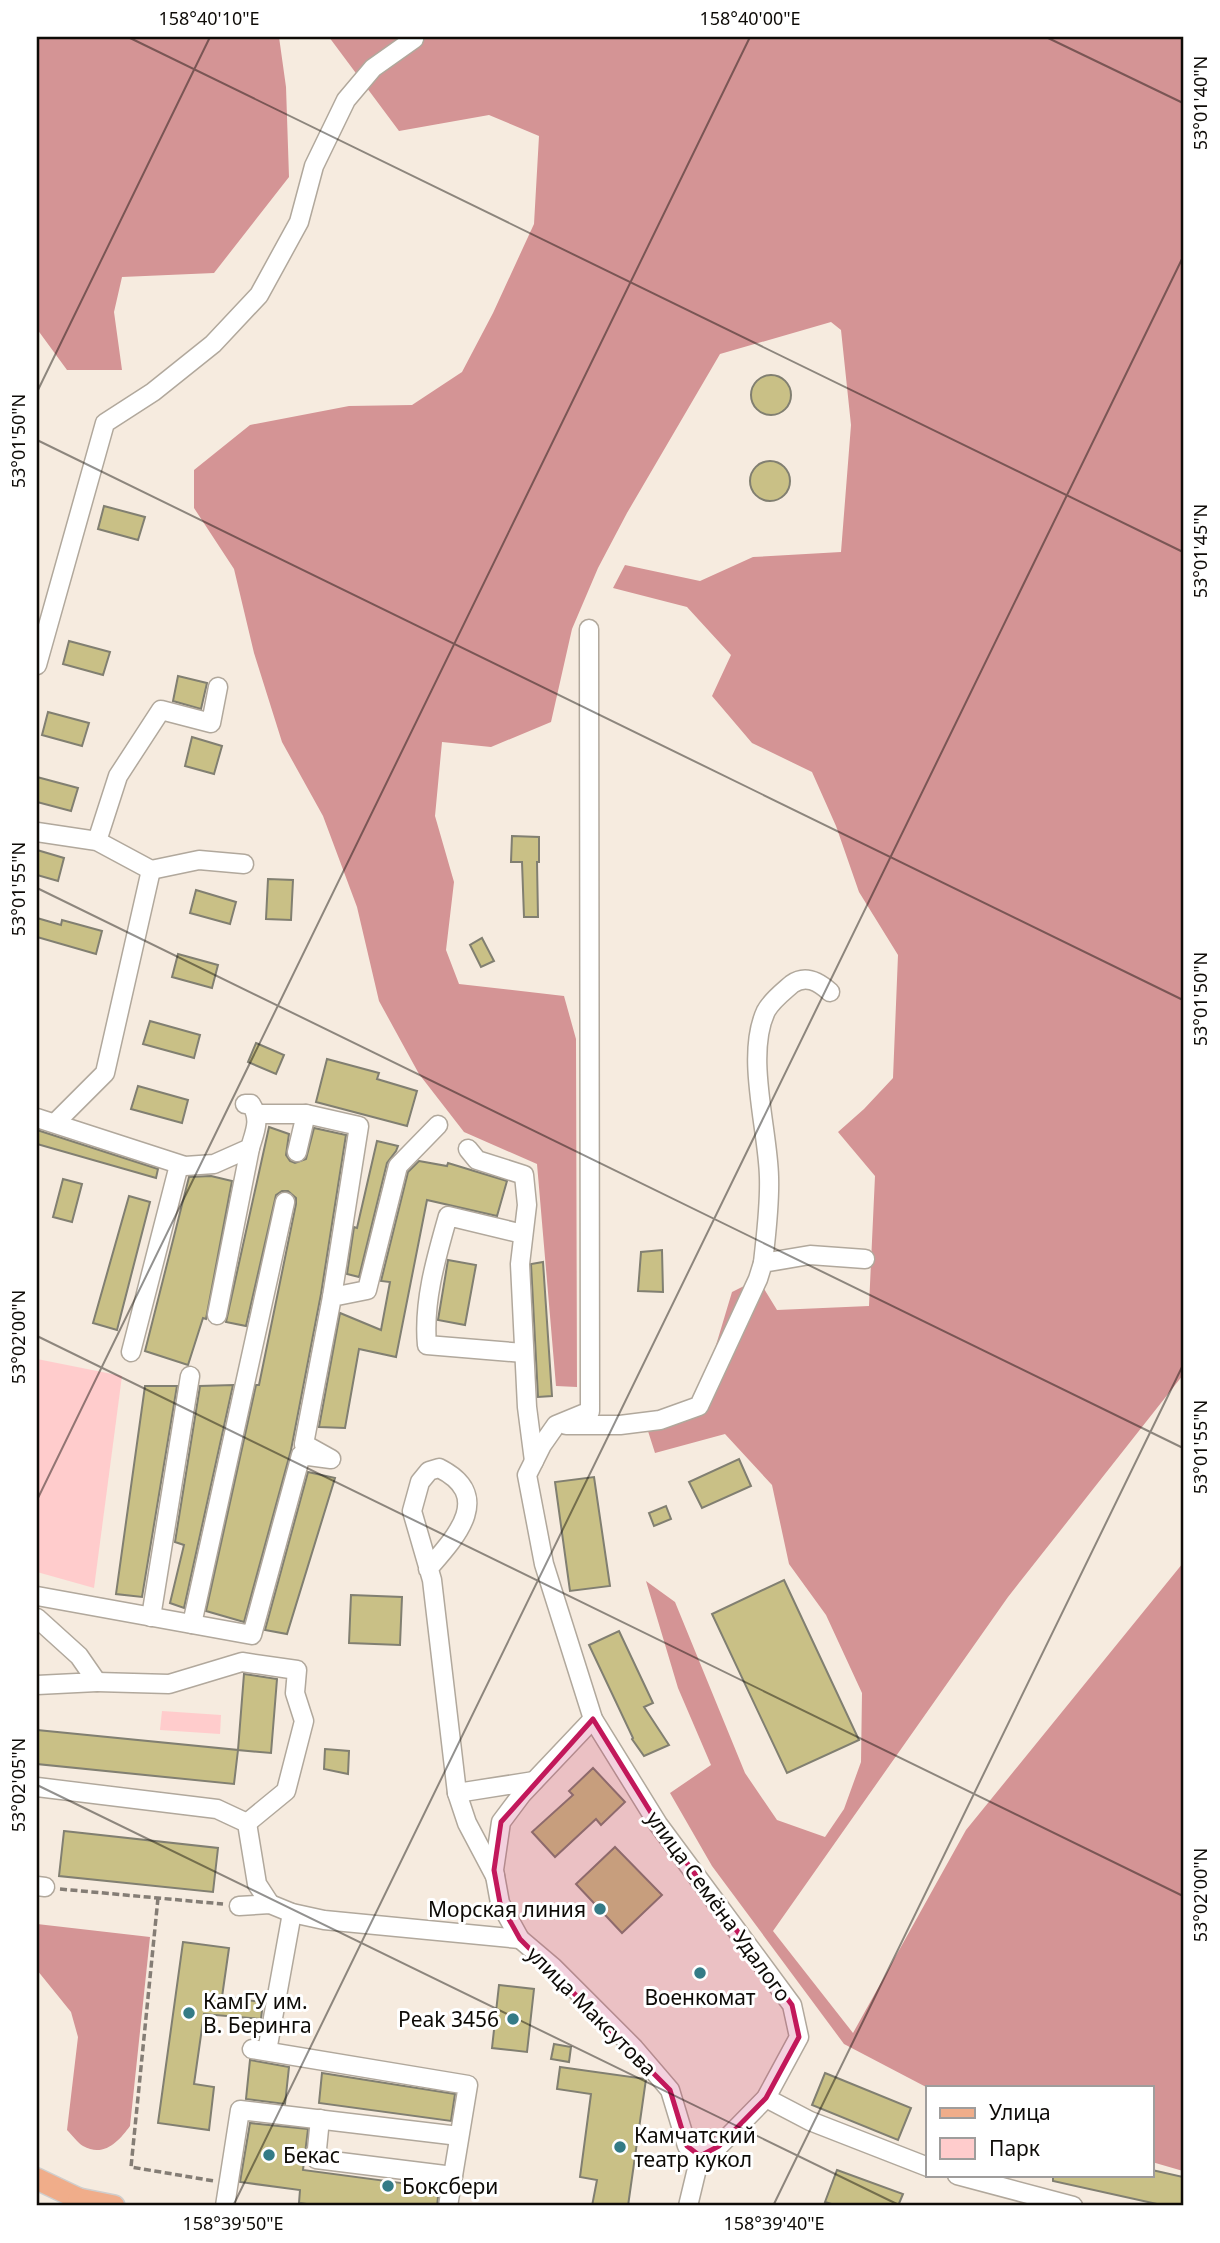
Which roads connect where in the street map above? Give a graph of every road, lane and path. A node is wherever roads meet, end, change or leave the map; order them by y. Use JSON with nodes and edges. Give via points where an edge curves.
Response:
{"nodes":[{"id":1,"x":414,"y":39,"type":"dead end"},
{"id":2,"x":589,"y":629,"type":"dead end"},
{"id":3,"x":37,"y":666,"type":"edge"},
{"id":4,"x":218,"y":687,"type":"dead end"},
{"id":5,"x":37,"y":832,"type":"edge"},
{"id":6,"x":97,"y":841,"type":"junction"},
{"id":7,"x":244,"y":864,"type":"dead end"},
{"id":8,"x":150,"y":870,"type":"junction"},
{"id":9,"x":830,"y":992,"type":"dead end"},
{"id":10,"x":306,"y":1114,"type":"junction"},
{"id":11,"x":37,"y":1118,"type":"edge"},
{"id":12,"x":55,"y":1123,"type":"junction"},
{"id":13,"x":438,"y":1125,"type":"dead end"},
{"id":14,"x":250,"y":1148,"type":"junction"},
{"id":15,"x":468,"y":1149,"type":"dead end"},
{"id":16,"x":297,"y":1152,"type":"dead end"},
{"id":17,"x":179,"y":1165,"type":"junction"},
{"id":18,"x":285,"y":1202,"type":"dead end"},
{"id":19,"x":523,"y":1234,"type":"junction"},
{"id":20,"x":865,"y":1259,"type":"dead end"},
{"id":21,"x":762,"y":1263,"type":"junction"},
{"id":22,"x":332,"y":1297,"type":"junction"},
{"id":23,"x":218,"y":1315,"type":"dead end"},
{"id":24,"x":131,"y":1352,"type":"dead end"},
{"id":25,"x":524,"y":1353,"type":"junction"},
{"id":26,"x":190,"y":1376,"type":"dead end"},
{"id":27,"x":556,"y":1424,"type":"junction"},
{"id":28,"x":534,"y":1461,"type":"junction"},
{"id":29,"x":428,"y":1569,"type":"junction"},
{"id":30,"x":37,"y":1595,"type":"edge"},
{"id":31,"x":151,"y":1616,"type":"junction"},
{"id":32,"x":37,"y":1618,"type":"edge"},
{"id":33,"x":192,"y":1624,"type":"junction"},
{"id":34,"x":97,"y":1682,"type":"junction"},
{"id":35,"x":37,"y":1685,"type":"edge"},
{"id":36,"x":593,"y":1719,"type":"junction"},
{"id":37,"x":534,"y":1781,"type":"junction"},
{"id":38,"x":37,"y":1787,"type":"edge"},
{"id":39,"x":457,"y":1793,"type":"junction"},
{"id":40,"x":247,"y":1824,"type":"junction"},
{"id":41,"x":495,"y":1877,"type":"junction"},
{"id":42,"x":41,"y":1887,"type":"edge"},
{"id":43,"x":158,"y":1898,"type":"junction"},
{"id":44,"x":270,"y":1905,"type":"junction"},
{"id":45,"x":239,"y":1906,"type":"joint"},
{"id":46,"x":292,"y":1913,"type":"junction"},
{"id":47,"x":520,"y":1939,"type":"junction"},
{"id":48,"x":766,"y":2098,"type":"junction"},
{"id":49,"x":320,"y":2119,"type":"junction"},
{"id":50,"x":459,"y":2136,"type":"junction"},
{"id":51,"x":700,"y":2156,"type":"junction"},
{"id":52,"x":926,"y":2166,"type":"edge"},
{"id":53,"x":453,"y":2176,"type":"junction"},
{"id":54,"x":961,"y":2176,"type":"edge"},
{"id":55,"x":37,"y":2179,"type":"edge"},
{"id":56,"x":229,"y":2183,"type":"junction"},
{"id":57,"x":83,"y":2203,"type":"edge"},
{"id":58,"x":114,"y":2206,"type":"edge"},
{"id":59,"x":225,"y":2206,"type":"edge"},
{"id":60,"x":448,"y":2206,"type":"edge"},
{"id":61,"x":688,"y":2206,"type":"edge"},
{"id":62,"x":1073,"y":2206,"type":"edge"}],
"edges":[{"from":1,"to":3,"type":"street","via":[[373,68],[346,100],[314,166],[299,222],[259,295],[213,344],[105,423]]},
{"from":2,"to":27,"type":"street","via":[[590,1411]]},
{"from":4,"to":6,"type":"street","via":[[211,723],[161,710],[118,775]]},
{"from":5,"to":6,"type":"street"},
{"from":6,"to":8,"type":"street"},
{"from":7,"to":8,"type":"street","via":[[199,860]]},
{"from":8,"to":12,"type":"street","via":[[105,1073]]},
{"from":9,"to":21,"type":"street","via":[[811,979],[798,980],[771,1003],[763,1021],[758,1083],[769,1157],[770,1204]]},
{"from":10,"to":14,"type":"street","via":[[251,1109],[258,1124]]},
{"from":10,"to":16,"type":"street"},
{"from":10,"to":22,"type":"street","via":[[359,1126]]},
{"from":11,"to":12,"type":"street"},
{"from":12,"to":17,"type":"street"},
{"from":13,"to":22,"type":"street","via":[[398,1166],[367,1290]]},
{"from":14,"to":17,"type":"street","via":[[214,1164]]},
{"from":14,"to":23,"type":"street"},
{"from":15,"to":19,"type":"street","via":[[478,1160],[524,1175],[527,1205]]},
{"from":17,"to":24,"type":"street"},
{"from":18,"to":33,"type":"street"},
{"from":19,"to":25,"type":"street"},
{"from":19,"to":25,"type":"street","via":[[448,1216],[425,1321],[427,1345]]},
{"from":20,"to":21,"type":"street","via":[[810,1255]]},
{"from":21,"to":27,"type":"street","via":[[699,1406],[660,1420]]},
{"from":22,"to":33,"type":"street","via":[[304,1444],[331,1459],[301,1455],[252,1635]]},
{"from":25,"to":28,"type":"street"},
{"from":26,"to":31,"type":"street"},
{"from":27,"to":28,"type":"street","name":"улица Семёна Удалого"},
{"from":28,"to":36,"type":"street","name":"улица Семёна Удалого","via":[[527,1475],[544,1564]]},
{"from":29,"to":29,"type":"street","via":[[458,1535],[468,1504],[454,1475],[439,1468],[429,1471],[420,1482],[412,1511]]},
{"from":29,"to":39,"type":"street"},
{"from":30,"to":31,"type":"street"},
{"from":31,"to":33,"type":"street"},
{"from":32,"to":34,"type":"street","via":[[79,1656]]},
{"from":34,"to":35,"type":"street"},
{"from":34,"to":40,"type":"street","via":[[169,1684],[243,1662],[298,1670],[295,1693],[304,1721],[286,1790]]},
{"from":36,"to":37,"type":"street"},
{"from":36,"to":48,"type":"street","name":"улица Семёна Удалого","via":[[658,1824],[792,2005],[799,2037]]},
{"from":37,"to":39,"type":"street"},
{"from":37,"to":41,"type":"street","via":[[501,1822]]},
{"from":38,"to":40,"type":"street","via":[[218,1809]]},
{"from":39,"to":41,"type":"street"},
{"from":40,"to":44,"type":"street","via":[[257,1884]]},
{"from":41,"to":47,"type":"street","via":[[500,1903]]},
{"from":42,"to":43,"type":"path"},
{"from":43,"to":45,"type":"path"},
{"from":43,"to":56,"type":"path","via":[[131,2167]]},
{"from":44,"to":45,"type":"street"},
{"from":44,"to":46,"type":"street"},
{"from":46,"to":47,"type":"street"},
{"from":46,"to":50,"type":"street","via":[[259,2050],[468,2085]]},
{"from":47,"to":51,"type":"street","name":"улица Максутова","via":[[563,1976],[670,2090],[687,2146]]},
{"from":48,"to":51,"type":"street","via":[[719,2146]]},
{"from":48,"to":52,"type":"street","via":[[810,2121]]},
{"from":49,"to":50,"type":"street"},
{"from":49,"to":53,"type":"street","via":[[316,2159]]},
{"from":49,"to":56,"type":"street","via":[[240,2110]]},
{"from":50,"to":53,"type":"street"},
{"from":51,"to":61,"type":"street"},
{"from":53,"to":60,"type":"street"},
{"from":54,"to":62,"type":"street"},
{"from":55,"to":57,"type":"main road"},
{"from":56,"to":59,"type":"street"},
{"from":57,"to":58,"type":"main road"}]}
